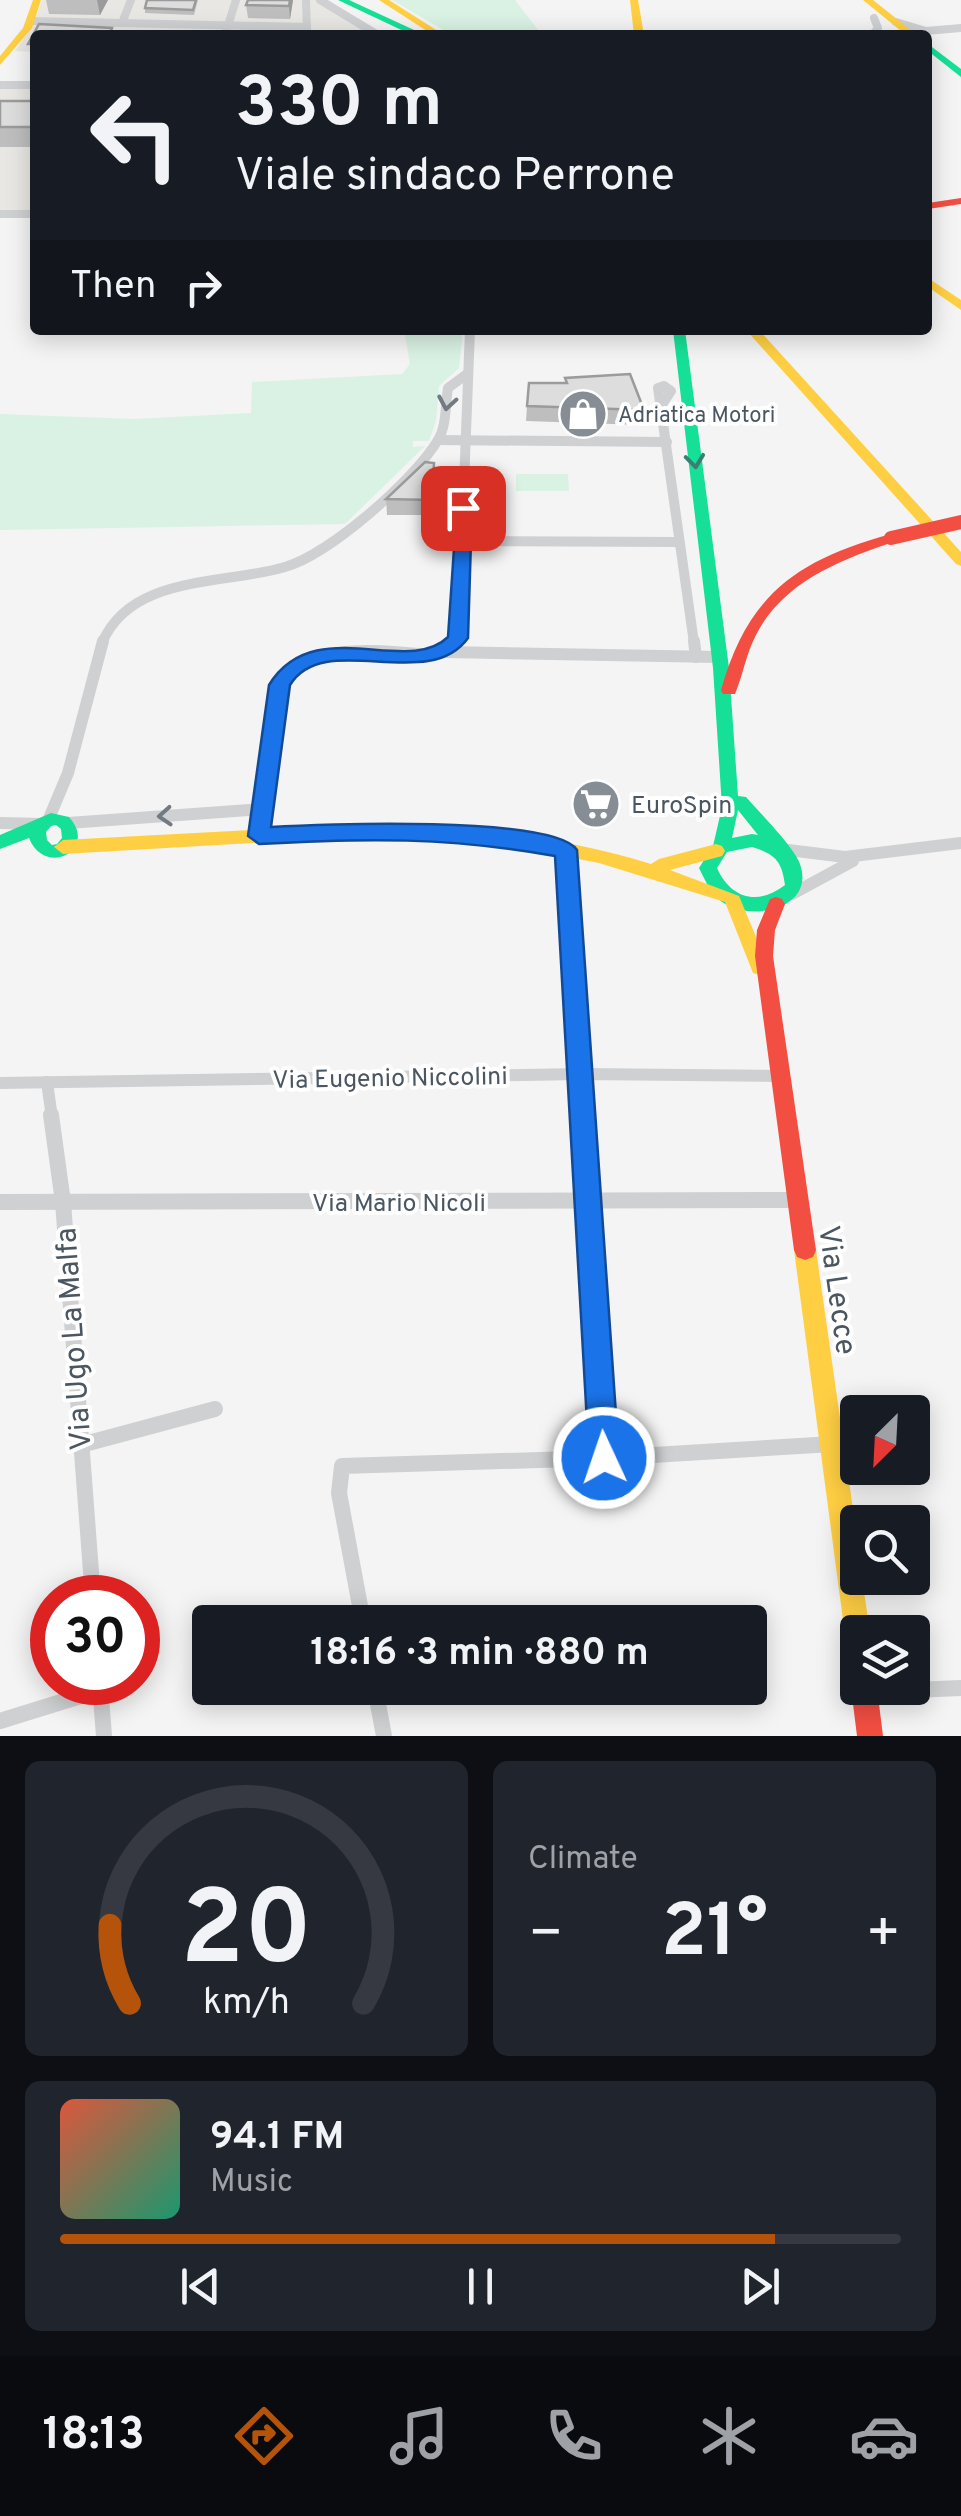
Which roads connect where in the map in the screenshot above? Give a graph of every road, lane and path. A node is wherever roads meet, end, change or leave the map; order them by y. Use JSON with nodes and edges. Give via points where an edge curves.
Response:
{"nodes":[{"id":1,"x":37,"y":0,"type":"edge"},
{"id":2,"x":131,"y":0,"type":"edge"},
{"id":3,"x":306,"y":0,"type":"edge"},
{"id":4,"x":320,"y":0,"type":"edge"},
{"id":5,"x":342,"y":0,"type":"edge"},
{"id":6,"x":362,"y":0,"type":"edge"},
{"id":7,"x":374,"y":0,"type":"edge"},
{"id":8,"x":383,"y":0,"type":"edge"},
{"id":9,"x":634,"y":0,"type":"edge"},
{"id":10,"x":851,"y":0,"type":"edge"},
{"id":11,"x":233,"y":1,"type":"edge"},
{"id":12,"x":871,"y":18,"type":"edge"},
{"id":13,"x":30,"y":21,"type":"junction"},
{"id":14,"x":122,"y":24,"type":"junction"},
{"id":15,"x":895,"y":28,"type":"edge"},
{"id":16,"x":961,"y":28,"type":"edge"},
{"id":17,"x":226,"y":30,"type":"edge"},
{"id":18,"x":307,"y":30,"type":"edge"},
{"id":19,"x":370,"y":30,"type":"edge"},
{"id":20,"x":420,"y":30,"type":"edge"},
{"id":21,"x":422,"y":30,"type":"edge"},
{"id":22,"x":423,"y":30,"type":"edge"},
{"id":23,"x":424,"y":30,"type":"edge"},
{"id":24,"x":638,"y":30,"type":"edge"},
{"id":25,"x":925,"y":30,"type":"edge"},
{"id":26,"x":932,"y":30,"type":"edge"},
{"id":27,"x":940,"y":31,"type":"junction"},
{"id":28,"x":932,"y":43,"type":"edge"},
{"id":29,"x":932,"y":50,"type":"edge"},
{"id":30,"x":932,"y":52,"type":"edge"},
{"id":31,"x":0,"y":62,"type":"edge"},
{"id":32,"x":961,"y":74,"type":"edge"},
{"id":33,"x":0,"y":85,"type":"edge"},
{"id":34,"x":30,"y":85,"type":"edge"},
{"id":35,"x":961,"y":88,"type":"edge"},
{"id":36,"x":961,"y":202,"type":"edge"},
{"id":37,"x":932,"y":206,"type":"edge"},
{"id":38,"x":0,"y":214,"type":"edge"},
{"id":39,"x":30,"y":214,"type":"edge"},
{"id":40,"x":932,"y":285,"type":"edge"},
{"id":41,"x":961,"y":306,"type":"edge"},
{"id":42,"x":470,"y":335,"type":"edge"},
{"id":43,"x":679,"y":335,"type":"edge"},
{"id":44,"x":757,"y":335,"type":"edge"},
{"id":45,"x":771,"y":335,"type":"edge"},
{"id":46,"x":467,"y":374,"type":"junction"},
{"id":47,"x":664,"y":404,"type":"dead end"},
{"id":48,"x":438,"y":440,"type":"junction"},
{"id":49,"x":465,"y":441,"type":"junction"},
{"id":50,"x":667,"y":442,"type":"junction"},
{"id":51,"x":961,"y":522,"type":"edge"},
{"id":52,"x":462,"y":541,"type":"junction"},
{"id":53,"x":678,"y":542,"type":"junction"},
{"id":54,"x":961,"y":543,"type":"edge"},
{"id":55,"x":961,"y":561,"type":"edge"},
{"id":56,"x":445,"y":652,"type":"junction"},
{"id":57,"x":696,"y":657,"type":"junction"},
{"id":58,"x":720,"y":657,"type":"junction"},
{"id":59,"x":740,"y":801,"type":"junction"},
{"id":60,"x":263,"y":809,"type":"junction"},
{"id":61,"x":0,"y":823,"type":"edge"},
{"id":62,"x":56,"y":824,"type":"junction"},
{"id":63,"x":259,"y":836,"type":"junction"},
{"id":64,"x":0,"y":842,"type":"edge"},
{"id":65,"x":151,"y":842,"type":"junction"},
{"id":66,"x":961,"y":843,"type":"edge"},
{"id":67,"x":63,"y":847,"type":"junction"},
{"id":68,"x":721,"y":847,"type":"junction"},
{"id":69,"x":42,"y":848,"type":"junction"},
{"id":70,"x":778,"y":848,"type":"junction"},
{"id":71,"x":0,"y":849,"type":"edge"},
{"id":72,"x":566,"y":850,"type":"junction"},
{"id":73,"x":870,"y":856,"type":"junction"},
{"id":74,"x":619,"y":862,"type":"junction"},
{"id":75,"x":728,"y":899,"type":"junction"},
{"id":76,"x":782,"y":900,"type":"junction"},
{"id":77,"x":770,"y":1012,"type":"junction"},
{"id":78,"x":581,"y":1074,"type":"junction"},
{"id":79,"x":780,"y":1076,"type":"junction"},
{"id":80,"x":47,"y":1082,"type":"junction"},
{"id":81,"x":0,"y":1083,"type":"edge"},
{"id":82,"x":798,"y":1200,"type":"junction"},
{"id":83,"x":0,"y":1202,"type":"edge"},
{"id":84,"x":63,"y":1202,"type":"junction"},
{"id":85,"x":589,"y":1202,"type":"junction"},
{"id":86,"x":215,"y":1409,"type":"dead end"},
{"id":87,"x":833,"y":1444,"type":"junction"},
{"id":88,"x":81,"y":1445,"type":"junction"},
{"id":89,"x":604,"y":1458,"type":"junction"},
{"id":90,"x":91,"y":1575,"type":"edge"},
{"id":91,"x":360,"y":1605,"type":"edge"},
{"id":92,"x":855,"y":1615,"type":"edge"},
{"id":93,"x":961,"y":1688,"type":"edge"},
{"id":94,"x":930,"y":1689,"type":"edge"},
{"id":95,"x":46,"y":1705,"type":"edge"},
{"id":96,"x":102,"y":1705,"type":"edge"},
{"id":97,"x":378,"y":1705,"type":"edge"},
{"id":98,"x":866,"y":1705,"type":"edge"},
{"id":99,"x":0,"y":1721,"type":"edge"},
{"id":100,"x":104,"y":1736,"type":"edge"},
{"id":101,"x":384,"y":1736,"type":"edge"},
{"id":102,"x":870,"y":1736,"type":"edge"}],
"edges":[{"from":1,"to":13,"type":"main road"},
{"from":2,"to":14,"type":"street"},
{"from":3,"to":18,"type":"street"},
{"from":4,"to":19,"type":"street"},
{"from":5,"to":20,"type":"main road"},
{"from":6,"to":21,"type":"main road"},
{"from":7,"to":22,"type":"main road"},
{"from":8,"to":23,"type":"main road"},
{"from":9,"to":24,"type":"main road"},
{"from":10,"to":12,"type":"main road"},
{"from":11,"to":17,"type":"street"},
{"from":12,"to":15,"type":"main road"},
{"from":13,"to":14,"type":"street"},
{"from":13,"to":31,"type":"main road"},
{"from":14,"to":17,"type":"street"},
{"from":15,"to":25,"type":"street"},
{"from":16,"to":27,"type":"street"},
{"from":26,"to":27,"type":"street"},
{"from":27,"to":28,"type":"street"},
{"from":29,"to":32,"type":"main road"},
{"from":30,"to":35,"type":"main road"},
{"from":33,"to":34,"type":"street"},
{"from":36,"to":37,"type":"main road"},
{"from":38,"to":39,"type":"street"},
{"from":40,"to":41,"type":"main road"},
{"from":42,"to":46,"type":"street"},
{"from":43,"to":58,"type":"main road","one_way":true},
{"from":44,"to":55,"type":"main road"},
{"from":45,"to":54,"type":"main road"},
{"from":46,"to":48,"type":"street","one_way":true,"via":[[448,388]]},
{"from":46,"to":49,"type":"street"},
{"from":47,"to":50,"type":"street"},
{"from":48,"to":49,"type":"street"},
{"from":48,"to":62,"type":"street","via":[[307,560],[152,596],[119,615],[102,644]]},
{"from":49,"to":50,"type":"street"},
{"from":49,"to":52,"type":"street"},
{"from":50,"to":53,"type":"street"},
{"from":51,"to":59,"type":"main road","bridge":true,"via":[[830,558],[790,580],[758,612],[730,678]]},
{"from":52,"to":53,"type":"street"},
{"from":52,"to":56,"type":"street","via":[[458,638]]},
{"from":53,"to":57,"type":"street"},
{"from":56,"to":57,"type":"street"},
{"from":56,"to":60,"type":"street","via":[[322,655],[290,668],[280,685]]},
{"from":57,"to":58,"type":"street"},
{"from":58,"to":68,"type":"main road","via":[[717,710],[732,815]]},
{"from":59,"to":68,"type":"main road","via":[[739,824]]},
{"from":59,"to":70,"type":"main road"},
{"from":60,"to":62,"type":"street","one_way":true},
{"from":60,"to":63,"type":"street"},
{"from":61,"to":62,"type":"street"},
{"from":62,"to":64,"type":"main road"},
{"from":62,"to":65,"type":"main road"},
{"from":62,"to":67,"type":"main road","via":[[72,837]]},
{"from":62,"to":69,"type":"main road","via":[[34,838]]},
{"from":63,"to":65,"type":"main road"},
{"from":63,"to":72,"type":"main road","via":[[386,828]]},
{"from":65,"to":67,"type":"main road"},
{"from":66,"to":73,"type":"street"},
{"from":67,"to":69,"type":"main road"},
{"from":68,"to":70,"type":"main road","via":[[752,840]]},
{"from":68,"to":74,"type":"main road","via":[[670,865]]},
{"from":68,"to":75,"type":"main road","via":[[708,868]]},
{"from":69,"to":71,"type":"main road"},
{"from":70,"to":73,"type":"street","via":[[823,857]]},
{"from":70,"to":76,"type":"main road","via":[[796,877]]},
{"from":72,"to":74,"type":"main road"},
{"from":72,"to":78,"type":"street"},
{"from":73,"to":76,"type":"street","via":[[834,868]]},
{"from":74,"to":75,"type":"main road","via":[[683,877]]},
{"from":75,"to":76,"type":"main road","via":[[762,907]]},
{"from":75,"to":77,"type":"main road","name":"Via Lecce","via":[[758,963]]},
{"from":76,"to":77,"type":"main road","name":"Via Lecce","via":[[764,942]]},
{"from":77,"to":79,"type":"main road","name":"Via Lecce"},
{"from":78,"to":79,"type":"street","name":"Via Eugenio Niccolini"},
{"from":78,"to":80,"type":"street","name":"Via Eugenio Niccolini"},
{"from":78,"to":85,"type":"street"},
{"from":79,"to":82,"type":"main road","name":"Via Lecce"},
{"from":80,"to":81,"type":"street","name":"Via Eugenio Niccolini"},
{"from":80,"to":84,"type":"street","name":"Via Ugo La Malfa"},
{"from":82,"to":85,"type":"street","name":"Via Mario Nicoli"},
{"from":82,"to":87,"type":"main road","name":"Via Lecce"},
{"from":83,"to":84,"type":"street","name":"Via Mario Nicoli"},
{"from":84,"to":85,"type":"street","name":"Via Mario Nicoli"},
{"from":84,"to":88,"type":"street","name":"Via Ugo La Malfa"},
{"from":85,"to":89,"type":"street"},
{"from":86,"to":88,"type":"street"},
{"from":87,"to":89,"type":"street"},
{"from":87,"to":92,"type":"main road","name":"Via Lecce"},
{"from":88,"to":90,"type":"street","name":"Via Ugo La Malfa"},
{"from":89,"to":91,"type":"street","via":[[342,1466],[340,1493]]},
{"from":93,"to":94,"type":"street"},
{"from":95,"to":99,"type":"street"},
{"from":96,"to":100,"type":"street"},
{"from":97,"to":101,"type":"street"},
{"from":98,"to":102,"type":"main road"}]}
